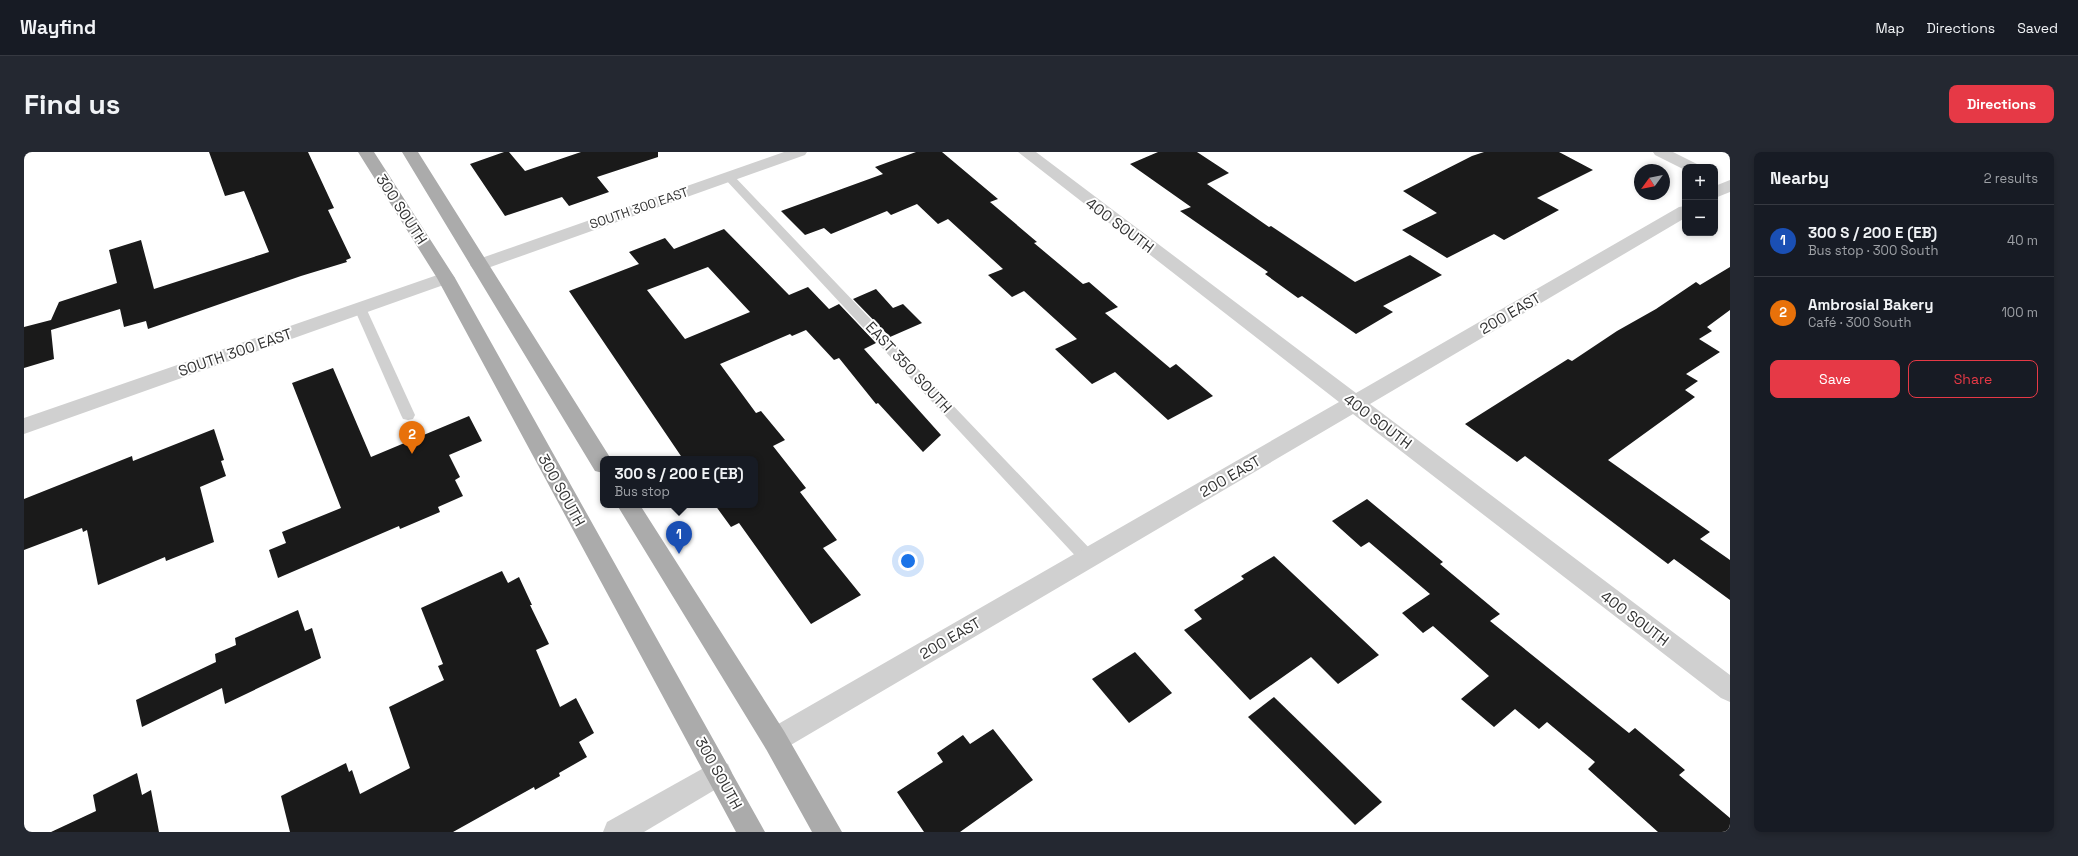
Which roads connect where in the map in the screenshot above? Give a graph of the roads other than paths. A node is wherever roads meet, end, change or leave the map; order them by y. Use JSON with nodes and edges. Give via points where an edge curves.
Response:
{"nodes":[{"id":1,"x":366,"y":152,"type":"edge"},
{"id":2,"x":410,"y":152,"type":"edge"},
{"id":3,"x":799,"y":152,"type":"edge"},
{"id":4,"x":1026,"y":152,"type":"edge"},
{"id":5,"x":1660,"y":152,"type":"edge"},
{"id":6,"x":1685,"y":164,"type":"edge"},
{"id":7,"x":729,"y":176,"type":"junction"},
{"id":8,"x":1682,"y":213,"type":"edge"},
{"id":9,"x":479,"y":265,"type":"junction"},
{"id":10,"x":446,"y":278,"type":"junction"},
{"id":11,"x":360,"y":308,"type":"junction"},
{"id":12,"x":1354,"y":403,"type":"junction"},
{"id":13,"x":408,"y":415,"type":"dead end"},
{"id":14,"x":24,"y":426,"type":"edge"},
{"id":15,"x":600,"y":460,"type":"edge"},
{"id":16,"x":630,"y":508,"type":"edge"},
{"id":17,"x":1088,"y":558,"type":"junction"},
{"id":18,"x":1730,"y":690,"type":"edge"},
{"id":19,"x":775,"y":740,"type":"junction"},
{"id":20,"x":718,"y":773,"type":"junction"},
{"id":21,"x":616,"y":832,"type":"edge"},
{"id":22,"x":752,"y":832,"type":"edge"},
{"id":23,"x":828,"y":832,"type":"edge"}],
"edges":[{"from":1,"to":10,"type":"main road","name":"300 SOUTH"},
{"from":2,"to":9,"type":"main road"},
{"from":3,"to":7,"type":"street","name":"SOUTH 300 EAST"},
{"from":4,"to":12,"type":"street","name":"400 SOUTH"},
{"from":5,"to":6,"type":"street"},
{"from":7,"to":9,"type":"street","name":"SOUTH 300 EAST"},
{"from":7,"to":17,"type":"lane","name":"EAST 350 SOUTH"},
{"from":8,"to":12,"type":"street","name":"200 EAST"},
{"from":9,"to":15,"type":"main road"},
{"from":10,"to":11,"type":"street","name":"SOUTH 300 EAST"},
{"from":10,"to":20,"type":"main road","name":"300 SOUTH"},
{"from":11,"to":13,"type":"lane"},
{"from":11,"to":14,"type":"street","name":"SOUTH 300 EAST"},
{"from":12,"to":17,"type":"street","name":"200 EAST"},
{"from":12,"to":18,"type":"street","name":"400 SOUTH"},
{"from":16,"to":19,"type":"main road"},
{"from":17,"to":19,"type":"street","name":"200 EAST"},
{"from":19,"to":23,"type":"main road"},
{"from":20,"to":21,"type":"street"},
{"from":20,"to":22,"type":"main road","name":"300 SOUTH"}]}
